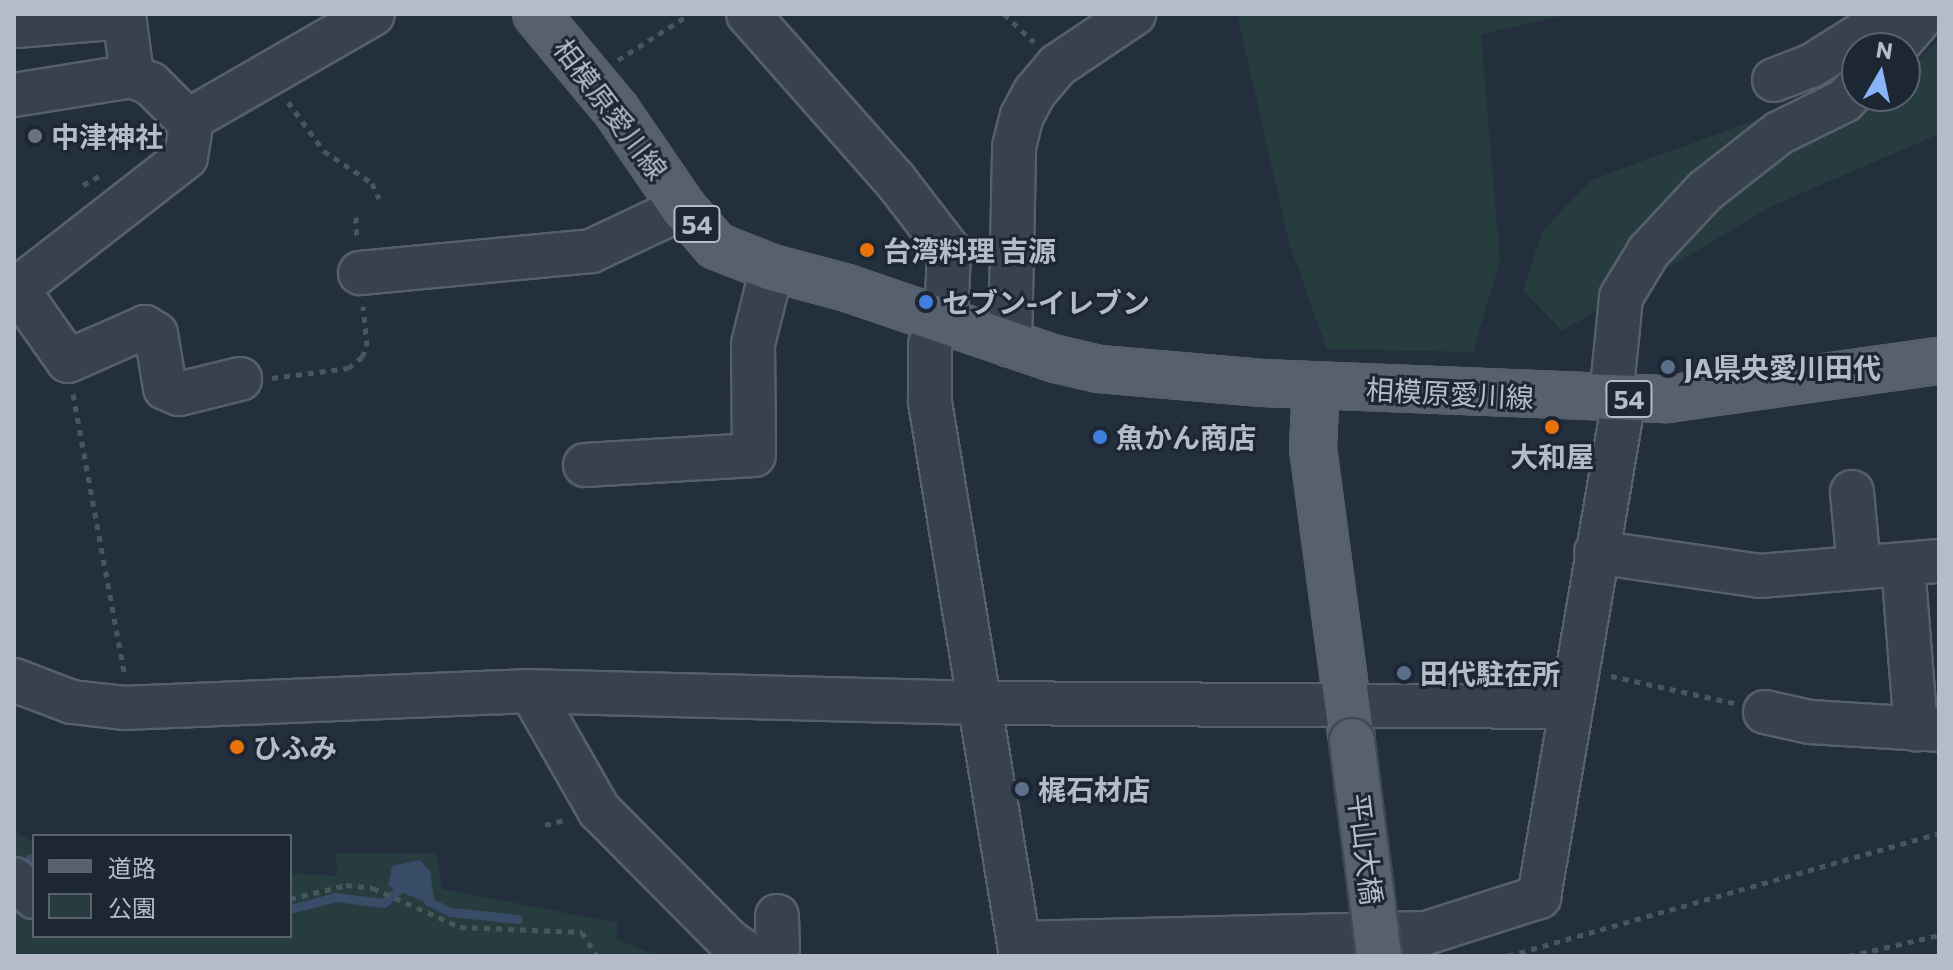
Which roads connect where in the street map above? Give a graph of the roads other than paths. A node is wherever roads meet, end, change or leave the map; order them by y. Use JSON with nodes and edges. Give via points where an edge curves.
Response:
{"nodes":[{"id":1,"x":373,"y":14,"type":"edge"},
{"id":2,"x":536,"y":14,"type":"edge"},
{"id":3,"x":748,"y":14,"type":"edge"},
{"id":4,"x":1134,"y":14,"type":"edge"},
{"id":5,"x":1880,"y":14,"type":"edge"},
{"id":6,"x":1924,"y":14,"type":"edge"},
{"id":7,"x":124,"y":16,"type":"edge"},
{"id":8,"x":14,"y":17,"type":"edge"},
{"id":9,"x":1909,"y":32,"type":"edge"},
{"id":10,"x":132,"y":76,"type":"junction"},
{"id":11,"x":1774,"y":80,"type":"dead end"},
{"id":12,"x":14,"y":95,"type":"edge"},
{"id":13,"x":1841,"y":102,"type":"edge"},
{"id":14,"x":189,"y":120,"type":"junction"},
{"id":15,"x":683,"y":208,"type":"junction"},
{"id":16,"x":772,"y":268,"type":"junction"},
{"id":17,"x":360,"y":273,"type":"road end"},
{"id":18,"x":15,"y":290,"type":"edge"},
{"id":19,"x":939,"y":323,"type":"junction"},
{"id":20,"x":1010,"y":345,"type":"junction"},
{"id":21,"x":1939,"y":361,"type":"edge"},
{"id":22,"x":240,"y":379,"type":"road end"},
{"id":23,"x":1316,"y":386,"type":"junction"},
{"id":24,"x":1618,"y":399,"type":"junction"},
{"id":25,"x":602,"y":456,"type":"dead end"},
{"id":26,"x":1851,"y":503,"type":"dead end"},
{"id":27,"x":1596,"y":552,"type":"junction"},
{"id":28,"x":1921,"y":563,"type":"edge"},
{"id":29,"x":1859,"y":567,"type":"junction"},
{"id":30,"x":14,"y":680,"type":"edge"},
{"id":31,"x":532,"y":693,"type":"junction"},
{"id":32,"x":978,"y":703,"type":"junction"},
{"id":33,"x":1570,"y":707,"type":"junction"},
{"id":34,"x":1765,"y":712,"type":"road end"},
{"id":35,"x":1350,"y":724,"type":"junction"},
{"id":36,"x":1928,"y":729,"type":"edge"},
{"id":37,"x":14,"y":879,"type":"edge"},
{"id":38,"x":32,"y":895,"type":"edge"},
{"id":39,"x":1020,"y":949,"type":"edge"},
{"id":40,"x":751,"y":956,"type":"edge"},
{"id":41,"x":1379,"y":956,"type":"edge"}],
"edges":[{"from":1,"to":14,"type":"street"},
{"from":2,"to":15,"type":"main road","name":"相模原愛川線","number":"54","via":[[590,77]]},
{"from":3,"to":19,"type":"street","via":[[944,240],[950,280]]},
{"from":4,"to":20,"type":"street","via":[[1058,65],[1022,116],[1014,147]]},
{"from":5,"to":11,"type":"street","via":[[1862,34],[1824,58]]},
{"from":6,"to":9,"type":"street"},
{"from":7,"to":8,"type":"street","via":[[16,26]]},
{"from":7,"to":10,"type":"street"},
{"from":10,"to":12,"type":"street"},
{"from":10,"to":14,"type":"street","via":[[151,84]]},
{"from":13,"to":24,"type":"street","via":[[1779,133],[1718,181],[1649,251],[1621,297]]},
{"from":14,"to":18,"type":"street","via":[[194,132],[186,157]]},
{"from":15,"to":16,"type":"main road","name":"相模原愛川線","number":"54","via":[[716,246]]},
{"from":15,"to":17,"type":"street","via":[[591,251]]},
{"from":16,"to":19,"type":"main road","name":"相模原愛川線","number":"54","via":[[847,288]]},
{"from":16,"to":25,"type":"street","via":[[753,344],[754,455]]},
{"from":18,"to":22,"type":"street","via":[[68,361],[145,327],[156,334],[165,388],[179,394]]},
{"from":19,"to":20,"type":"main road","number":"54"},
{"from":19,"to":32,"type":"street","via":[[930,345],[930,402]]},
{"from":20,"to":23,"type":"main road","number":"54","via":[[1099,369]]},
{"from":21,"to":24,"type":"main road","name":"相模原愛川線","number":"54","via":[[1716,394]]},
{"from":23,"to":24,"type":"main road","name":"相模原愛川線","number":"54"},
{"from":23,"to":35,"type":"main road","via":[[1313,448]]},
{"from":24,"to":27,"type":"street"},
{"from":26,"to":29,"type":"street"},
{"from":27,"to":29,"type":"street","via":[[1760,576]]},
{"from":27,"to":33,"type":"street"},
{"from":28,"to":29,"type":"street"},
{"from":28,"to":36,"type":"street"},
{"from":30,"to":31,"type":"street","via":[[72,702],[131,708]]},
{"from":31,"to":32,"type":"street"},
{"from":31,"to":40,"type":"street","via":[[599,810],[730,942]]},
{"from":32,"to":35,"type":"street"},
{"from":32,"to":39,"type":"street"},
{"from":33,"to":35,"type":"street"},
{"from":33,"to":39,"type":"street","via":[[1539,897],[1426,933]]},
{"from":34,"to":36,"type":"street","via":[[1810,722]]},
{"from":35,"to":41,"type":"main road","name":"平山大橋","bridge":true},
{"from":37,"to":38,"type":"street"}]}
